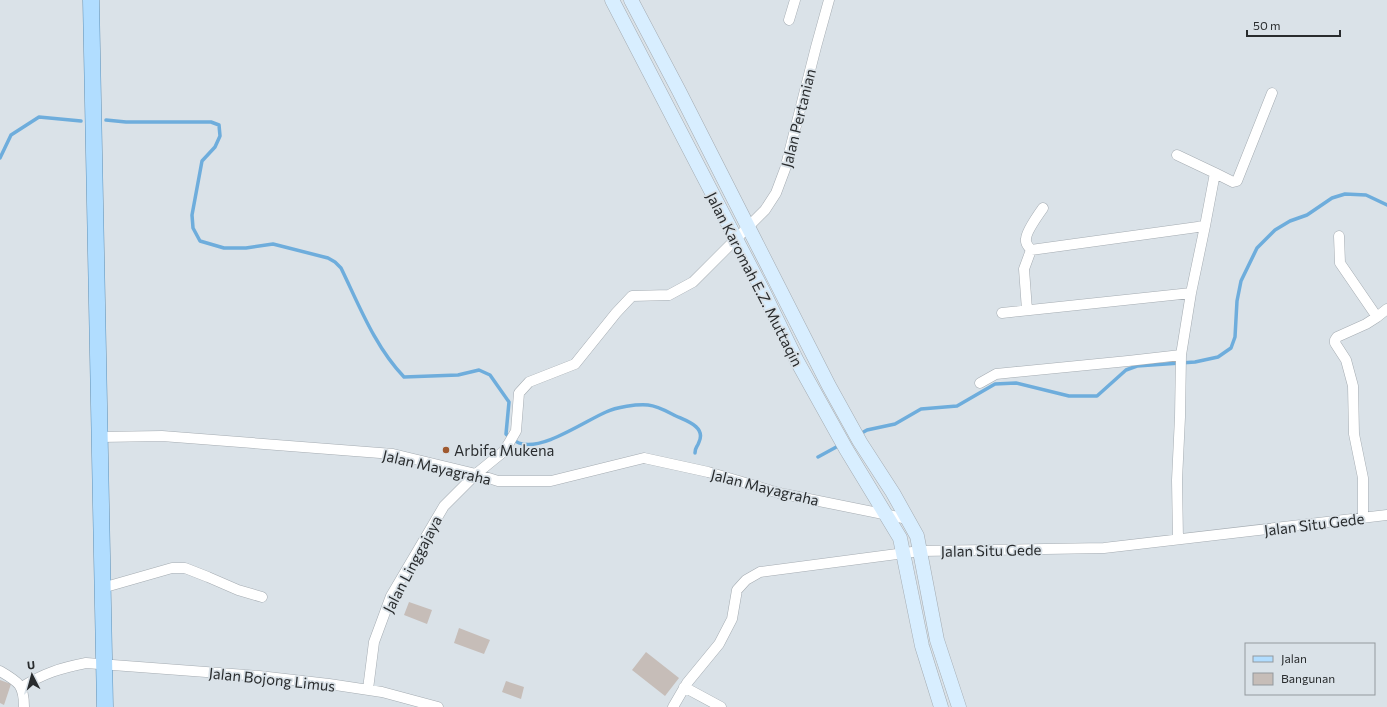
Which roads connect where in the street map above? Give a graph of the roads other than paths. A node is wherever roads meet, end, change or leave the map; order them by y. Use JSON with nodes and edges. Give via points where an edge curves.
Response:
{"nodes":[{"id":1,"x":91,"y":0,"type":"edge"},
{"id":2,"x":612,"y":0,"type":"edge"},
{"id":3,"x":631,"y":0,"type":"edge"},
{"id":4,"x":795,"y":0,"type":"edge"},
{"id":5,"x":829,"y":0,"type":"edge"},
{"id":6,"x":789,"y":20,"type":"dead end"},
{"id":7,"x":1272,"y":93,"type":"dead end"},
{"id":8,"x":1177,"y":155,"type":"dead end"},
{"id":9,"x":1215,"y":174,"type":"junction"},
{"id":10,"x":1043,"y":208,"type":"dead end"},
{"id":11,"x":1206,"y":226,"type":"junction"},
{"id":12,"x":748,"y":227,"type":"junction"},
{"id":13,"x":1339,"y":236,"type":"dead end"},
{"id":14,"x":736,"y":240,"type":"junction"},
{"id":15,"x":1032,"y":250,"type":"junction"},
{"id":16,"x":1191,"y":293,"type":"junction"},
{"id":17,"x":1387,"y":309,"type":"edge"},
{"id":18,"x":1027,"y":310,"type":"junction"},
{"id":19,"x":1002,"y":313,"type":"dead end"},
{"id":20,"x":1376,"y":317,"type":"junction"},
{"id":21,"x":1181,"y":356,"type":"junction"},
{"id":22,"x":980,"y":382,"type":"dead end"},
{"id":23,"x":516,"y":431,"type":"joint"},
{"id":24,"x":100,"y":437,"type":"junction"},
{"id":25,"x":476,"y":474,"type":"junction"},
{"id":26,"x":1387,"y":514,"type":"edge"},
{"id":27,"x":886,"y":515,"type":"junction"},
{"id":28,"x":1363,"y":518,"type":"junction"},
{"id":29,"x":908,"y":519,"type":"junction"},
{"id":30,"x":1178,"y":539,"type":"junction"},
{"id":31,"x":920,"y":551,"type":"junction"},
{"id":32,"x":903,"y":554,"type":"junction"},
{"id":33,"x":102,"y":588,"type":"junction"},
{"id":34,"x":262,"y":597,"type":"dead end"},
{"id":35,"x":104,"y":664,"type":"junction"},
{"id":36,"x":0,"y":672,"type":"edge"},
{"id":37,"x":22,"y":687,"type":"junction"},
{"id":38,"x":684,"y":687,"type":"junction"},
{"id":39,"x":368,"y":689,"type":"junction"},
{"id":40,"x":24,"y":707,"type":"edge"},
{"id":41,"x":105,"y":707,"type":"edge"},
{"id":42,"x":438,"y":707,"type":"edge"},
{"id":43,"x":672,"y":707,"type":"edge"},
{"id":44,"x":721,"y":707,"type":"edge"},
{"id":45,"x":941,"y":707,"type":"edge"},
{"id":46,"x":959,"y":707,"type":"edge"}],
"edges":[{"from":1,"to":24,"type":"main road"},
{"from":2,"to":14,"type":"street","name":"Jalan Karomah E.Z. Muttaqin"},
{"from":3,"to":12,"type":"street","name":"Jalan Karomah E.Z. Muttaqin"},
{"from":4,"to":6,"type":"street"},
{"from":5,"to":12,"type":"street","name":"Jalan Pertanian","via":[[786,169],[776,193],[765,210]]},
{"from":7,"to":9,"type":"street","via":[[1237,182]]},
{"from":8,"to":9,"type":"street"},
{"from":9,"to":11,"type":"street"},
{"from":10,"to":15,"type":"street","via":[[1026,239]]},
{"from":11,"to":15,"type":"street"},
{"from":11,"to":16,"type":"street"},
{"from":12,"to":14,"type":"street","name":"Jalan Pertanian"},
{"from":12,"to":29,"type":"street","name":"Jalan Karomah E.Z. Muttaqin","via":[[844,414]]},
{"from":13,"to":20,"type":"street","via":[[1340,263]]},
{"from":14,"to":23,"type":"street","name":"Jalan Pertanian","via":[[693,282],[669,295],[632,296],[575,364],[529,382],[519,393]]},
{"from":14,"to":27,"type":"street","name":"Jalan Karomah E.Z. Muttaqin","via":[[797,361]]},
{"from":15,"to":18,"type":"street","via":[[1024,269]]},
{"from":16,"to":18,"type":"street"},
{"from":16,"to":21,"type":"street"},
{"from":17,"to":20,"type":"street"},
{"from":18,"to":19,"type":"street"},
{"from":20,"to":28,"type":"street","via":[[1335,340],[1346,360],[1353,386],[1354,434],[1363,478]]},
{"from":21,"to":22,"type":"street","via":[[996,374]]},
{"from":21,"to":30,"type":"street"},
{"from":23,"to":25,"type":"street","name":"Jalan Linggajaya","via":[[503,452]]},
{"from":24,"to":25,"type":"street","name":"Jalan Mayagraha","via":[[162,436],[393,454]]},
{"from":24,"to":33,"type":"main road"},
{"from":25,"to":27,"type":"street","name":"Jalan Mayagraha","via":[[498,481],[551,481],[644,458],[708,472],[779,493]]},
{"from":25,"to":39,"type":"street","name":"Jalan Linggajaya","via":[[444,506],[391,596],[374,642]]},
{"from":26,"to":28,"type":"street","name":"Jalan Situ Gede"},
{"from":27,"to":29,"type":"street","name":"Jalan Mayagraha"},
{"from":27,"to":32,"type":"street","name":"Jalan Karomah E.Z. Muttaqin","via":[[900,538]]},
{"from":28,"to":30,"type":"street","name":"Jalan Situ Gede"},
{"from":29,"to":31,"type":"street","name":"Jalan Karomah E.Z. Muttaqin","via":[[917,536]]},
{"from":30,"to":31,"type":"street","name":"Jalan Situ Gede","via":[[1104,548]]},
{"from":31,"to":32,"type":"street","name":"Jalan Situ Gede"},
{"from":31,"to":46,"type":"street","name":"Jalan Karomah E.Z. Muttaqin","via":[[937,640]]},
{"from":32,"to":38,"type":"street","name":"Jalan Situ Gede","via":[[760,572],[746,580],[737,590],[732,619],[719,644]]},
{"from":32,"to":45,"type":"street","name":"Jalan Karomah E.Z. Muttaqin","via":[[922,646]]},
{"from":33,"to":34,"type":"street","via":[[172,568],[185,568]]},
{"from":33,"to":35,"type":"main road"},
{"from":35,"to":37,"type":"street","name":"Jalan Bojong Limus","via":[[86,663],[60,668]]},
{"from":35,"to":39,"type":"street","name":"Jalan Bojong Limus","via":[[259,676]]},
{"from":35,"to":41,"type":"main road"},
{"from":36,"to":37,"type":"street","via":[[14,679]]},
{"from":37,"to":40,"type":"street"},
{"from":38,"to":43,"type":"street","name":"Jalan Situ Gede"},
{"from":38,"to":44,"type":"street"},
{"from":39,"to":42,"type":"street","name":"Jalan Bojong Limus"}]}
